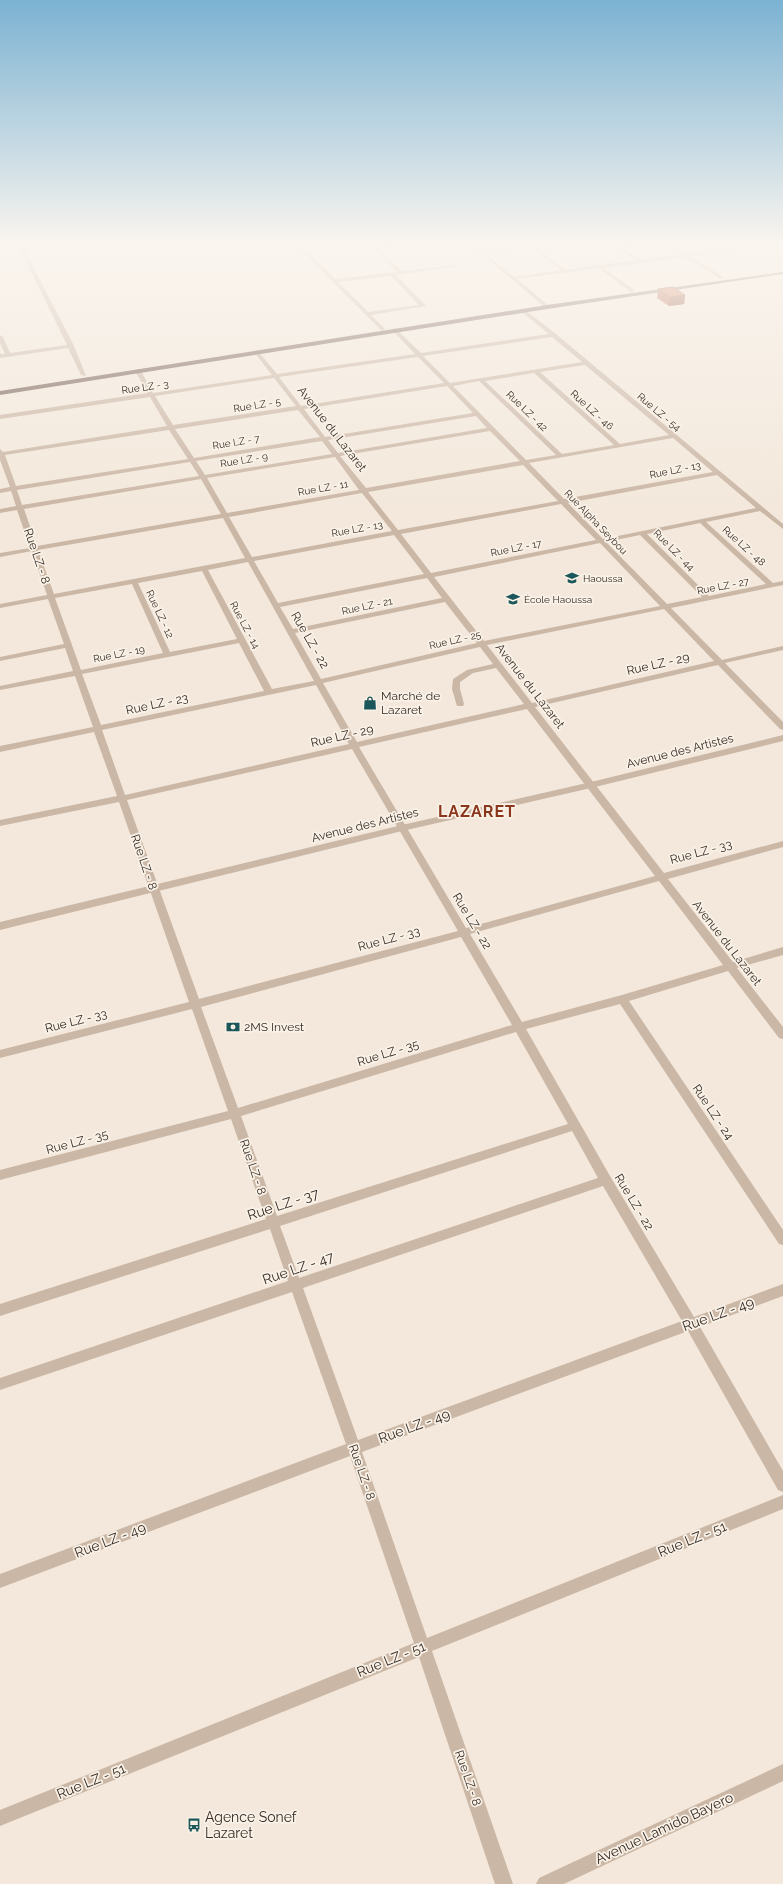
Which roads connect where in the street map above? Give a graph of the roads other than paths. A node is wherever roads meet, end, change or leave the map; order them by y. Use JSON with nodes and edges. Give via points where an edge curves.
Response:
{"nodes":[{"id":1,"x":64,"y":333,"type":"edge"},
{"id":2,"x":357,"y":333,"type":"edge"},
{"id":3,"x":377,"y":333,"type":"edge"},
{"id":4,"x":398,"y":333,"type":"edge"},
{"id":5,"x":551,"y":333,"type":"edge"},
{"id":6,"x":554,"y":335,"type":"junction"},
{"id":7,"x":0,"y":337,"type":"edge"},
{"id":8,"x":71,"y":346,"type":"junction"},
{"id":9,"x":257,"y":352,"type":"junction"},
{"id":10,"x":8,"y":355,"type":"junction"},
{"id":11,"x":0,"y":356,"type":"edge"},
{"id":12,"x":419,"y":356,"type":"junction"},
{"id":13,"x":587,"y":363,"type":"junction"},
{"id":14,"x":138,"y":371,"type":"junction"},
{"id":15,"x":535,"y":371,"type":"junction"},
{"id":16,"x":84,"y":375,"type":"junction"},
{"id":17,"x":276,"y":377,"type":"junction"},
{"id":18,"x":481,"y":380,"type":"junction"},
{"id":19,"x":448,"y":385,"type":"junction"},
{"id":20,"x":0,"y":388,"type":"edge"},
{"id":21,"x":0,"y":393,"type":"edge"},
{"id":22,"x":154,"y":395,"type":"junction"},
{"id":23,"x":300,"y":408,"type":"junction"},
{"id":24,"x":476,"y":414,"type":"junction"},
{"id":25,"x":0,"y":417,"type":"edge"},
{"id":26,"x":171,"y":428,"type":"junction"},
{"id":27,"x":491,"y":429,"type":"junction"},
{"id":28,"x":674,"y":436,"type":"junction"},
{"id":29,"x":324,"y":438,"type":"junction"},
{"id":30,"x":619,"y":446,"type":"junction"},
{"id":31,"x":0,"y":453,"type":"edge"},
{"id":32,"x":336,"y":455,"type":"junction"},
{"id":33,"x":561,"y":456,"type":"junction"},
{"id":34,"x":191,"y":460,"type":"junction"},
{"id":35,"x":525,"y":463,"type":"junction"},
{"id":36,"x":718,"y":472,"type":"junction"},
{"id":37,"x":203,"y":477,"type":"junction"},
{"id":38,"x":13,"y":489,"type":"junction"},
{"id":39,"x":364,"y":491,"type":"junction"},
{"id":40,"x":0,"y":492,"type":"edge"},
{"id":41,"x":563,"y":502,"type":"junction"},
{"id":42,"x":20,"y":508,"type":"junction"},
{"id":43,"x":761,"y":509,"type":"junction"},
{"id":44,"x":0,"y":511,"type":"edge"},
{"id":45,"x":224,"y":515,"type":"junction"},
{"id":46,"x":701,"y":521,"type":"junction"},
{"id":47,"x":783,"y":527,"type":"edge"},
{"id":48,"x":396,"y":532,"type":"junction"},
{"id":49,"x":642,"y":533,"type":"junction"},
{"id":50,"x":601,"y":541,"type":"junction"},
{"id":51,"x":35,"y":550,"type":"junction"},
{"id":52,"x":0,"y":555,"type":"edge"},
{"id":53,"x":249,"y":559,"type":"junction"},
{"id":54,"x":204,"y":568,"type":"junction"},
{"id":55,"x":429,"y":575,"type":"junction"},
{"id":56,"x":134,"y":582,"type":"junction"},
{"id":57,"x":783,"y":583,"type":"edge"},
{"id":58,"x":772,"y":586,"type":"junction"},
{"id":59,"x":52,"y":597,"type":"junction"},
{"id":60,"x":708,"y":598,"type":"junction"},
{"id":61,"x":448,"y":600,"type":"junction"},
{"id":62,"x":0,"y":606,"type":"edge"},
{"id":63,"x":276,"y":606,"type":"junction"},
{"id":64,"x":666,"y":608,"type":"junction"},
{"id":65,"x":290,"y":632,"type":"junction"},
{"id":66,"x":242,"y":640,"type":"junction"},
{"id":67,"x":482,"y":644,"type":"junction"},
{"id":68,"x":69,"y":645,"type":"junction"},
{"id":69,"x":783,"y":648,"type":"edge"},
{"id":70,"x":168,"y":655,"type":"junction"},
{"id":71,"x":0,"y":659,"type":"edge"},
{"id":72,"x":720,"y":662,"type":"junction"},
{"id":73,"x":498,"y":664,"type":"junction"},
{"id":74,"x":78,"y":673,"type":"junction"},
{"id":75,"x":319,"y":682,"type":"junction"},
{"id":76,"x":0,"y":688,"type":"edge"},
{"id":77,"x":269,"y":692,"type":"junction"},
{"id":78,"x":460,"y":704,"type":"dead end"},
{"id":79,"x":530,"y":706,"type":"junction"},
{"id":80,"x":783,"y":727,"type":"edge"},
{"id":81,"x":99,"y":729,"type":"junction"},
{"id":82,"x":783,"y":738,"type":"edge"},
{"id":83,"x":354,"y":745,"type":"junction"},
{"id":84,"x":0,"y":749,"type":"edge"},
{"id":85,"x":591,"y":785,"type":"junction"},
{"id":86,"x":123,"y":798,"type":"junction"},
{"id":87,"x":0,"y":823,"type":"edge"},
{"id":88,"x":402,"y":828,"type":"junction"},
{"id":89,"x":783,"y":844,"type":"edge"},
{"id":90,"x":661,"y":876,"type":"junction"},
{"id":91,"x":154,"y":889,"type":"junction"},
{"id":92,"x":0,"y":926,"type":"edge"},
{"id":93,"x":464,"y":933,"type":"junction"},
{"id":94,"x":783,"y":951,"type":"edge"},
{"id":95,"x":731,"y":967,"type":"junction"},
{"id":96,"x":622,"y":999,"type":"junction"},
{"id":97,"x":196,"y":1004,"type":"junction"},
{"id":98,"x":520,"y":1027,"type":"junction"},
{"id":99,"x":783,"y":1034,"type":"edge"},
{"id":100,"x":0,"y":1054,"type":"edge"},
{"id":101,"x":234,"y":1114,"type":"junction"},
{"id":102,"x":575,"y":1126,"type":"junction"},
{"id":103,"x":0,"y":1176,"type":"edge"},
{"id":104,"x":606,"y":1180,"type":"junction"},
{"id":105,"x":273,"y":1223,"type":"junction"},
{"id":106,"x":783,"y":1240,"type":"edge"},
{"id":107,"x":295,"y":1284,"type":"junction"},
{"id":108,"x":783,"y":1290,"type":"edge"},
{"id":109,"x":0,"y":1310,"type":"edge"},
{"id":110,"x":691,"y":1324,"type":"junction"},
{"id":111,"x":0,"y":1384,"type":"edge"},
{"id":112,"x":354,"y":1448,"type":"junction"},
{"id":113,"x":783,"y":1485,"type":"edge"},
{"id":114,"x":783,"y":1502,"type":"edge"},
{"id":115,"x":0,"y":1581,"type":"edge"},
{"id":116,"x":422,"y":1647,"type":"junction"},
{"id":117,"x":783,"y":1772,"type":"edge"},
{"id":118,"x":0,"y":1818,"type":"edge"},
{"id":119,"x":504,"y":1884,"type":"edge"},
{"id":120,"x":545,"y":1884,"type":"edge"}],
"edges":[{"from":1,"to":8,"type":"street"},
{"from":2,"to":16,"type":"main road"},
{"from":3,"to":9,"type":"main road"},
{"from":4,"to":12,"type":"street","name":"Rue Alpha Seybou"},
{"from":5,"to":6,"type":"street","name":"Rue LZ - 54"},
{"from":6,"to":12,"type":"street","name":"Rue LZ - 3"},
{"from":6,"to":13,"type":"street","name":"Rue LZ - 54"},
{"from":7,"to":10,"type":"street"},
{"from":8,"to":10,"type":"street"},
{"from":8,"to":16,"type":"street"},
{"from":9,"to":14,"type":"main road"},
{"from":9,"to":17,"type":"street","name":"Avenue du Lazaret"},
{"from":10,"to":11,"type":"street"},
{"from":12,"to":17,"type":"street","name":"Rue LZ - 3"},
{"from":12,"to":19,"type":"street","name":"Rue Alpha Seybou"},
{"from":13,"to":15,"type":"street","name":"Rue LZ - 5"},
{"from":13,"to":28,"type":"street","name":"Rue LZ - 54"},
{"from":14,"to":21,"type":"main road"},
{"from":14,"to":22,"type":"street","name":"Rue LZ - 22"},
{"from":15,"to":18,"type":"street","name":"Rue LZ - 5"},
{"from":15,"to":30,"type":"street","name":"Rue LZ - 46"},
{"from":16,"to":20,"type":"main road"},
{"from":17,"to":22,"type":"street","name":"Rue LZ - 3"},
{"from":17,"to":23,"type":"street","name":"Avenue du Lazaret"},
{"from":18,"to":19,"type":"street","name":"Rue LZ - 5"},
{"from":18,"to":33,"type":"street","name":"Rue LZ - 42"},
{"from":19,"to":23,"type":"street","name":"Rue LZ - 5"},
{"from":19,"to":24,"type":"street","name":"Rue Alpha Seybou"},
{"from":22,"to":25,"type":"street","name":"Rue LZ - 3"},
{"from":22,"to":26,"type":"street","name":"Rue LZ - 22"},
{"from":23,"to":26,"type":"street","name":"Rue LZ - 5"},
{"from":23,"to":29,"type":"street","name":"Avenue du Lazaret"},
{"from":24,"to":27,"type":"street","name":"Rue Alpha Seybou"},
{"from":24,"to":29,"type":"street","name":"Rue LZ - 7"},
{"from":26,"to":31,"type":"street","name":"Rue LZ - 5"},
{"from":26,"to":34,"type":"street","name":"Rue LZ - 22"},
{"from":27,"to":32,"type":"street","name":"Rue LZ - 9"},
{"from":27,"to":35,"type":"street","name":"Rue Alpha Seybou"},
{"from":28,"to":30,"type":"street","name":"Rue LZ - 11"},
{"from":28,"to":36,"type":"street","name":"Rue LZ - 54"},
{"from":29,"to":32,"type":"street","name":"Avenue du Lazaret"},
{"from":29,"to":34,"type":"street","name":"Rue LZ - 7"},
{"from":30,"to":33,"type":"street","name":"Rue LZ - 11"},
{"from":31,"to":38,"type":"street","name":"Rue LZ - 8"},
{"from":32,"to":37,"type":"street","name":"Rue LZ - 9"},
{"from":32,"to":39,"type":"street","name":"Avenue du Lazaret"},
{"from":33,"to":35,"type":"street","name":"Rue LZ - 11"},
{"from":34,"to":37,"type":"street","name":"Rue LZ - 22"},
{"from":34,"to":38,"type":"street","name":"Rue LZ - 7"},
{"from":35,"to":39,"type":"street","name":"Rue LZ - 11"},
{"from":35,"to":41,"type":"street","name":"Rue Alpha Seybou"},
{"from":36,"to":41,"type":"street","name":"Rue LZ - 13"},
{"from":36,"to":43,"type":"street","name":"Rue LZ - 54"},
{"from":37,"to":42,"type":"street","name":"Rue LZ - 9"},
{"from":37,"to":45,"type":"street","name":"Rue LZ - 22"},
{"from":38,"to":40,"type":"street","name":"Rue LZ - 7"},
{"from":38,"to":42,"type":"street","name":"Rue LZ - 8"},
{"from":39,"to":45,"type":"street","name":"Rue LZ - 11"},
{"from":39,"to":48,"type":"street","name":"Avenue du Lazaret"},
{"from":41,"to":48,"type":"street","name":"Rue LZ - 13"},
{"from":41,"to":50,"type":"street","name":"Rue Alpha Seybou"},
{"from":42,"to":44,"type":"street","name":"Rue LZ - 9"},
{"from":42,"to":51,"type":"street","name":"Rue LZ - 8"},
{"from":43,"to":46,"type":"street","name":"Rue LZ - 17"},
{"from":43,"to":47,"type":"street","name":"Rue LZ - 54"},
{"from":45,"to":51,"type":"street","name":"Rue LZ - 11"},
{"from":45,"to":53,"type":"street","name":"Rue LZ - 22"},
{"from":46,"to":49,"type":"street","name":"Rue LZ - 17"},
{"from":46,"to":58,"type":"street","name":"Rue LZ - 48"},
{"from":48,"to":53,"type":"street","name":"Rue LZ - 13"},
{"from":48,"to":55,"type":"street","name":"Avenue du Lazaret"},
{"from":49,"to":50,"type":"street","name":"Rue LZ - 17"},
{"from":49,"to":60,"type":"street","name":"Rue LZ - 44"},
{"from":50,"to":55,"type":"street","name":"Rue LZ - 17"},
{"from":50,"to":64,"type":"street","name":"Rue Alpha Seybou"},
{"from":51,"to":52,"type":"street","name":"Rue LZ - 11"},
{"from":51,"to":59,"type":"street","name":"Rue LZ - 8"},
{"from":53,"to":54,"type":"street","name":"Rue LZ - 13"},
{"from":53,"to":63,"type":"street","name":"Rue LZ - 22"},
{"from":54,"to":56,"type":"street","name":"Rue LZ - 13"},
{"from":54,"to":66,"type":"street","name":"Rue LZ - 14"},
{"from":55,"to":61,"type":"street","name":"Avenue du Lazaret"},
{"from":55,"to":63,"type":"street","name":"Rue LZ - 17"},
{"from":56,"to":59,"type":"street","name":"Rue LZ - 13"},
{"from":56,"to":70,"type":"street","name":"Rue LZ - 12"},
{"from":57,"to":58,"type":"street","name":"Rue LZ - 27"},
{"from":58,"to":60,"type":"street","name":"Rue LZ - 27"},
{"from":59,"to":62,"type":"street","name":"Rue LZ - 13"},
{"from":59,"to":68,"type":"street","name":"Rue LZ - 8"},
{"from":60,"to":64,"type":"street","name":"Rue LZ - 27"},
{"from":61,"to":65,"type":"street","name":"Rue LZ - 21"},
{"from":61,"to":67,"type":"street","name":"Avenue du Lazaret"},
{"from":63,"to":65,"type":"street","name":"Rue LZ - 22"},
{"from":64,"to":67,"type":"street","name":"Rue LZ - 25"},
{"from":64,"to":72,"type":"street","name":"Rue Alpha Seybou"},
{"from":65,"to":75,"type":"street","name":"Rue LZ - 22"},
{"from":66,"to":70,"type":"street","name":"Rue LZ - 19"},
{"from":66,"to":77,"type":"street","name":"Rue LZ - 14"},
{"from":67,"to":73,"type":"street","name":"Avenue du Lazaret"},
{"from":67,"to":75,"type":"street","name":"Rue LZ - 25"},
{"from":68,"to":71,"type":"street"},
{"from":68,"to":74,"type":"street","name":"Rue LZ - 8"},
{"from":69,"to":72,"type":"street","name":"Rue LZ - 29"},
{"from":70,"to":74,"type":"street","name":"Rue LZ - 19"},
{"from":72,"to":79,"type":"street","name":"Rue LZ - 29"},
{"from":72,"to":80,"type":"street","name":"Rue Alpha Seybou"},
{"from":73,"to":78,"type":"street","via":[[471,671],[456,681]]},
{"from":73,"to":79,"type":"street","name":"Avenue du Lazaret"},
{"from":74,"to":76,"type":"street","name":"Rue LZ - 19"},
{"from":74,"to":81,"type":"street","name":"Rue LZ - 8"},
{"from":75,"to":77,"type":"street","name":"Rue LZ - 23"},
{"from":75,"to":83,"type":"street","name":"Rue LZ - 22"},
{"from":77,"to":81,"type":"street","name":"Rue LZ - 23"},
{"from":79,"to":83,"type":"street","name":"Rue LZ - 29"},
{"from":79,"to":85,"type":"street","name":"Avenue du Lazaret"},
{"from":81,"to":84,"type":"street","name":"Rue LZ - 23"},
{"from":81,"to":86,"type":"street","name":"Rue LZ - 8"},
{"from":82,"to":85,"type":"street","name":"Avenue des Artistes"},
{"from":83,"to":86,"type":"street","name":"Rue LZ - 29"},
{"from":83,"to":88,"type":"street","name":"Rue LZ - 22"},
{"from":85,"to":88,"type":"street","name":"Avenue des Artistes"},
{"from":85,"to":90,"type":"street","name":"Avenue du Lazaret"},
{"from":86,"to":87,"type":"street","name":"Rue LZ - 29"},
{"from":86,"to":91,"type":"street","name":"Rue LZ - 8"},
{"from":88,"to":91,"type":"street","name":"Avenue des Artistes"},
{"from":88,"to":93,"type":"street","name":"Rue LZ - 22"},
{"from":89,"to":90,"type":"street","name":"Rue LZ - 33"},
{"from":90,"to":93,"type":"street","name":"Rue LZ - 33"},
{"from":90,"to":95,"type":"street","name":"Avenue du Lazaret"},
{"from":91,"to":92,"type":"street","name":"Avenue des Artistes"},
{"from":91,"to":97,"type":"street","name":"Rue LZ - 8"},
{"from":93,"to":97,"type":"street","name":"Rue LZ - 33"},
{"from":93,"to":98,"type":"street","name":"Rue LZ - 22"},
{"from":94,"to":95,"type":"street","name":"Rue LZ - 35"},
{"from":95,"to":96,"type":"street","name":"Rue LZ - 35"},
{"from":95,"to":99,"type":"street","name":"Avenue du Lazaret"},
{"from":96,"to":98,"type":"street","name":"Rue LZ - 35"},
{"from":96,"to":106,"type":"street","name":"Rue LZ - 24"},
{"from":97,"to":100,"type":"street","name":"Rue LZ - 33"},
{"from":97,"to":101,"type":"street","name":"Rue LZ - 8"},
{"from":98,"to":101,"type":"street","name":"Rue LZ - 35"},
{"from":98,"to":102,"type":"street","name":"Rue LZ - 22"},
{"from":101,"to":103,"type":"street","name":"Rue LZ - 35"},
{"from":101,"to":105,"type":"street","name":"Rue LZ - 8"},
{"from":102,"to":104,"type":"street","name":"Rue LZ - 22"},
{"from":102,"to":105,"type":"street","name":"Rue LZ - 37"},
{"from":104,"to":107,"type":"street","name":"Rue LZ - 47"},
{"from":104,"to":110,"type":"street","name":"Rue LZ - 22"},
{"from":105,"to":107,"type":"street","name":"Rue LZ - 8"},
{"from":105,"to":109,"type":"street","name":"Rue LZ - 37"},
{"from":107,"to":111,"type":"street","name":"Rue LZ - 47"},
{"from":107,"to":112,"type":"street","name":"Rue LZ - 8"},
{"from":108,"to":110,"type":"street","name":"Rue LZ - 49"},
{"from":110,"to":112,"type":"street","name":"Rue LZ - 49"},
{"from":110,"to":113,"type":"street","name":"Rue LZ - 22"},
{"from":112,"to":115,"type":"street","name":"Rue LZ - 49"},
{"from":112,"to":116,"type":"street","name":"Rue LZ - 8"},
{"from":114,"to":116,"type":"street","name":"Rue LZ - 51"},
{"from":116,"to":118,"type":"street","name":"Rue LZ - 51"},
{"from":116,"to":119,"type":"street","name":"Rue LZ - 8"},
{"from":117,"to":120,"type":"street","name":"Avenue Lamido Bayero"}]}
